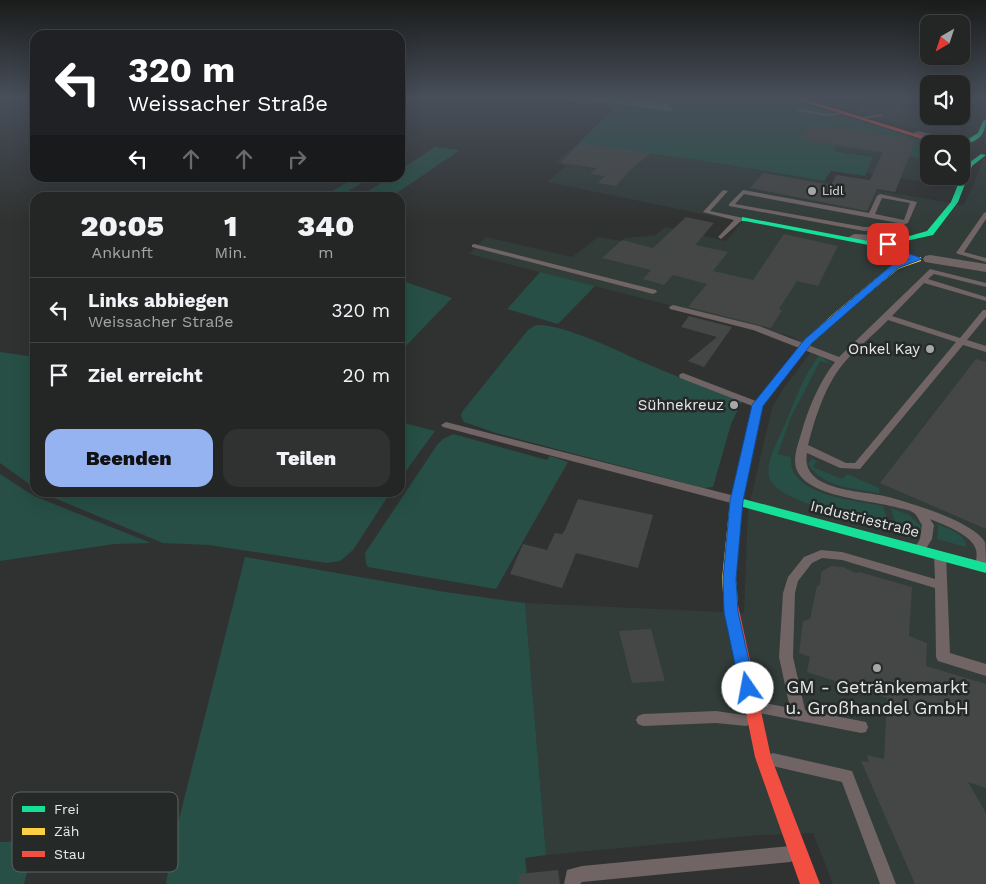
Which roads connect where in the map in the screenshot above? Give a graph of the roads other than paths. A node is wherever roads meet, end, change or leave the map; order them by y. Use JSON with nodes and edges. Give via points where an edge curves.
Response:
{"nodes":[{"id":1,"x":970,"y":146,"type":"edge"},
{"id":2,"x":984,"y":146,"type":"edge"},
{"id":3,"x":970,"y":164,"type":"edge"},
{"id":4,"x":961,"y":185,"type":"edge"},
{"id":5,"x":725,"y":191,"type":"dead end"},
{"id":6,"x":986,"y":214,"type":"edge"},
{"id":7,"x":870,"y":215,"type":"junction"},
{"id":8,"x":742,"y":219,"type":"junction"},
{"id":9,"x":906,"y":222,"type":"junction"},
{"id":10,"x":846,"y":233,"type":"junction"},
{"id":11,"x":930,"y":233,"type":"junction"},
{"id":12,"x":721,"y":237,"type":"dead end"},
{"id":13,"x":897,"y":245,"type":"junction"},
{"id":14,"x":474,"y":246,"type":"dead end"},
{"id":15,"x":930,"y":252,"type":"junction"},
{"id":16,"x":982,"y":264,"type":"edge"},
{"id":17,"x":895,"y":267,"type":"junction"},
{"id":18,"x":923,"y":280,"type":"junction"},
{"id":19,"x":986,"y":285,"type":"edge"},
{"id":20,"x":653,"y":292,"type":"dead end"},
{"id":21,"x":986,"y":300,"type":"edge"},
{"id":22,"x":672,"y":307,"type":"dead end"},
{"id":23,"x":986,"y":312,"type":"edge"},
{"id":24,"x":886,"y":317,"type":"junction"},
{"id":25,"x":962,"y":341,"type":"junction"},
{"id":26,"x":803,"y":347,"type":"junction"},
{"id":27,"x":986,"y":349,"type":"edge"},
{"id":28,"x":841,"y":361,"type":"junction"},
{"id":29,"x":683,"y":376,"type":"dead end"},
{"id":30,"x":758,"y":405,"type":"junction"},
{"id":31,"x":446,"y":425,"type":"dead end"},
{"id":32,"x":803,"y":447,"type":"junction"},
{"id":33,"x":736,"y":501,"type":"junction"},
{"id":34,"x":920,"y":513,"type":"junction"},
{"id":35,"x":920,"y":549,"type":"junction"},
{"id":36,"x":940,"y":555,"type":"junction"},
{"id":37,"x":984,"y":567,"type":"edge"},
{"id":38,"x":941,"y":585,"type":"junction"},
{"id":39,"x":986,"y":670,"type":"edge"},
{"id":40,"x":753,"y":714,"type":"junction"},
{"id":41,"x":799,"y":715,"type":"junction"},
{"id":42,"x":642,"y":720,"type":"dead end"},
{"id":43,"x":861,"y":727,"type":"dead end"},
{"id":44,"x":763,"y":757,"type":"junction"},
{"id":45,"x":799,"y":853,"type":"junction"},
{"id":46,"x":572,"y":884,"type":"edge"},
{"id":47,"x":810,"y":884,"type":"edge"},
{"id":48,"x":888,"y":884,"type":"edge"}],
"edges":[{"from":1,"to":2,"type":"street"},
{"from":2,"to":3,"type":"street"},
{"from":4,"to":11,"type":"street","via":[[954,202]]},
{"from":5,"to":8,"type":"lane","via":[[706,212]]},
{"from":6,"to":16,"type":"lane","via":[[960,252]]},
{"from":7,"to":9,"type":"lane"},
{"from":7,"to":9,"type":"lane","via":[[880,196],[914,202]]},
{"from":7,"to":10,"type":"lane","via":[[742,192],[731,205]]},
{"from":8,"to":10,"type":"street"},
{"from":8,"to":12,"type":"lane"},
{"from":9,"to":10,"type":"lane","via":[[890,228]]},
{"from":10,"to":13,"type":"street"},
{"from":11,"to":13,"type":"street"},
{"from":11,"to":15,"type":"street"},
{"from":13,"to":15,"type":"street"},
{"from":13,"to":15,"type":"street"},
{"from":13,"to":17,"type":"street"},
{"from":14,"to":20,"type":"lane"},
{"from":15,"to":16,"type":"street"},
{"from":15,"to":17,"type":"street"},
{"from":17,"to":26,"type":"street"},
{"from":18,"to":19,"type":"lane","via":[[938,271]]},
{"from":18,"to":21,"type":"lane"},
{"from":18,"to":24,"type":"lane"},
{"from":22,"to":26,"type":"lane","via":[[756,328]]},
{"from":23,"to":25,"type":"lane"},
{"from":24,"to":25,"type":"lane"},
{"from":24,"to":28,"type":"lane"},
{"from":25,"to":27,"type":"lane"},
{"from":25,"to":32,"type":"lane","via":[[856,467],[844,466]]},
{"from":26,"to":28,"type":"lane"},
{"from":26,"to":30,"type":"street"},
{"from":28,"to":32,"type":"lane","via":[[831,373],[818,402]]},
{"from":29,"to":30,"type":"lane"},
{"from":30,"to":33,"type":"street"},
{"from":31,"to":33,"type":"lane"},
{"from":32,"to":34,"type":"lane","via":[[803,471],[817,484],[840,492],[885,500]]},
{"from":33,"to":35,"type":"street","name":"Industriestraße"},
{"from":33,"to":40,"type":"street","via":[[731,612]]},
{"from":34,"to":35,"type":"lane","via":[[928,525],[926,539]]},
{"from":34,"to":37,"type":"lane","via":[[970,533],[980,543]]},
{"from":35,"to":36,"type":"street","name":"Industriestraße"},
{"from":36,"to":37,"type":"street","name":"Industriestraße"},
{"from":36,"to":38,"type":"lane"},
{"from":38,"to":39,"type":"lane","via":[[943,657]]},
{"from":38,"to":41,"type":"lane","via":[[842,556],[821,554],[808,560],[792,580],[789,593],[786,657]]},
{"from":40,"to":41,"type":"lane"},
{"from":40,"to":42,"type":"lane"},
{"from":40,"to":44,"type":"street"},
{"from":41,"to":43,"type":"lane"},
{"from":44,"to":45,"type":"street"},
{"from":44,"to":48,"type":"lane","via":[[847,776]]},
{"from":45,"to":46,"type":"lane","via":[[582,874],[573,876]]},
{"from":45,"to":47,"type":"street"}]}
